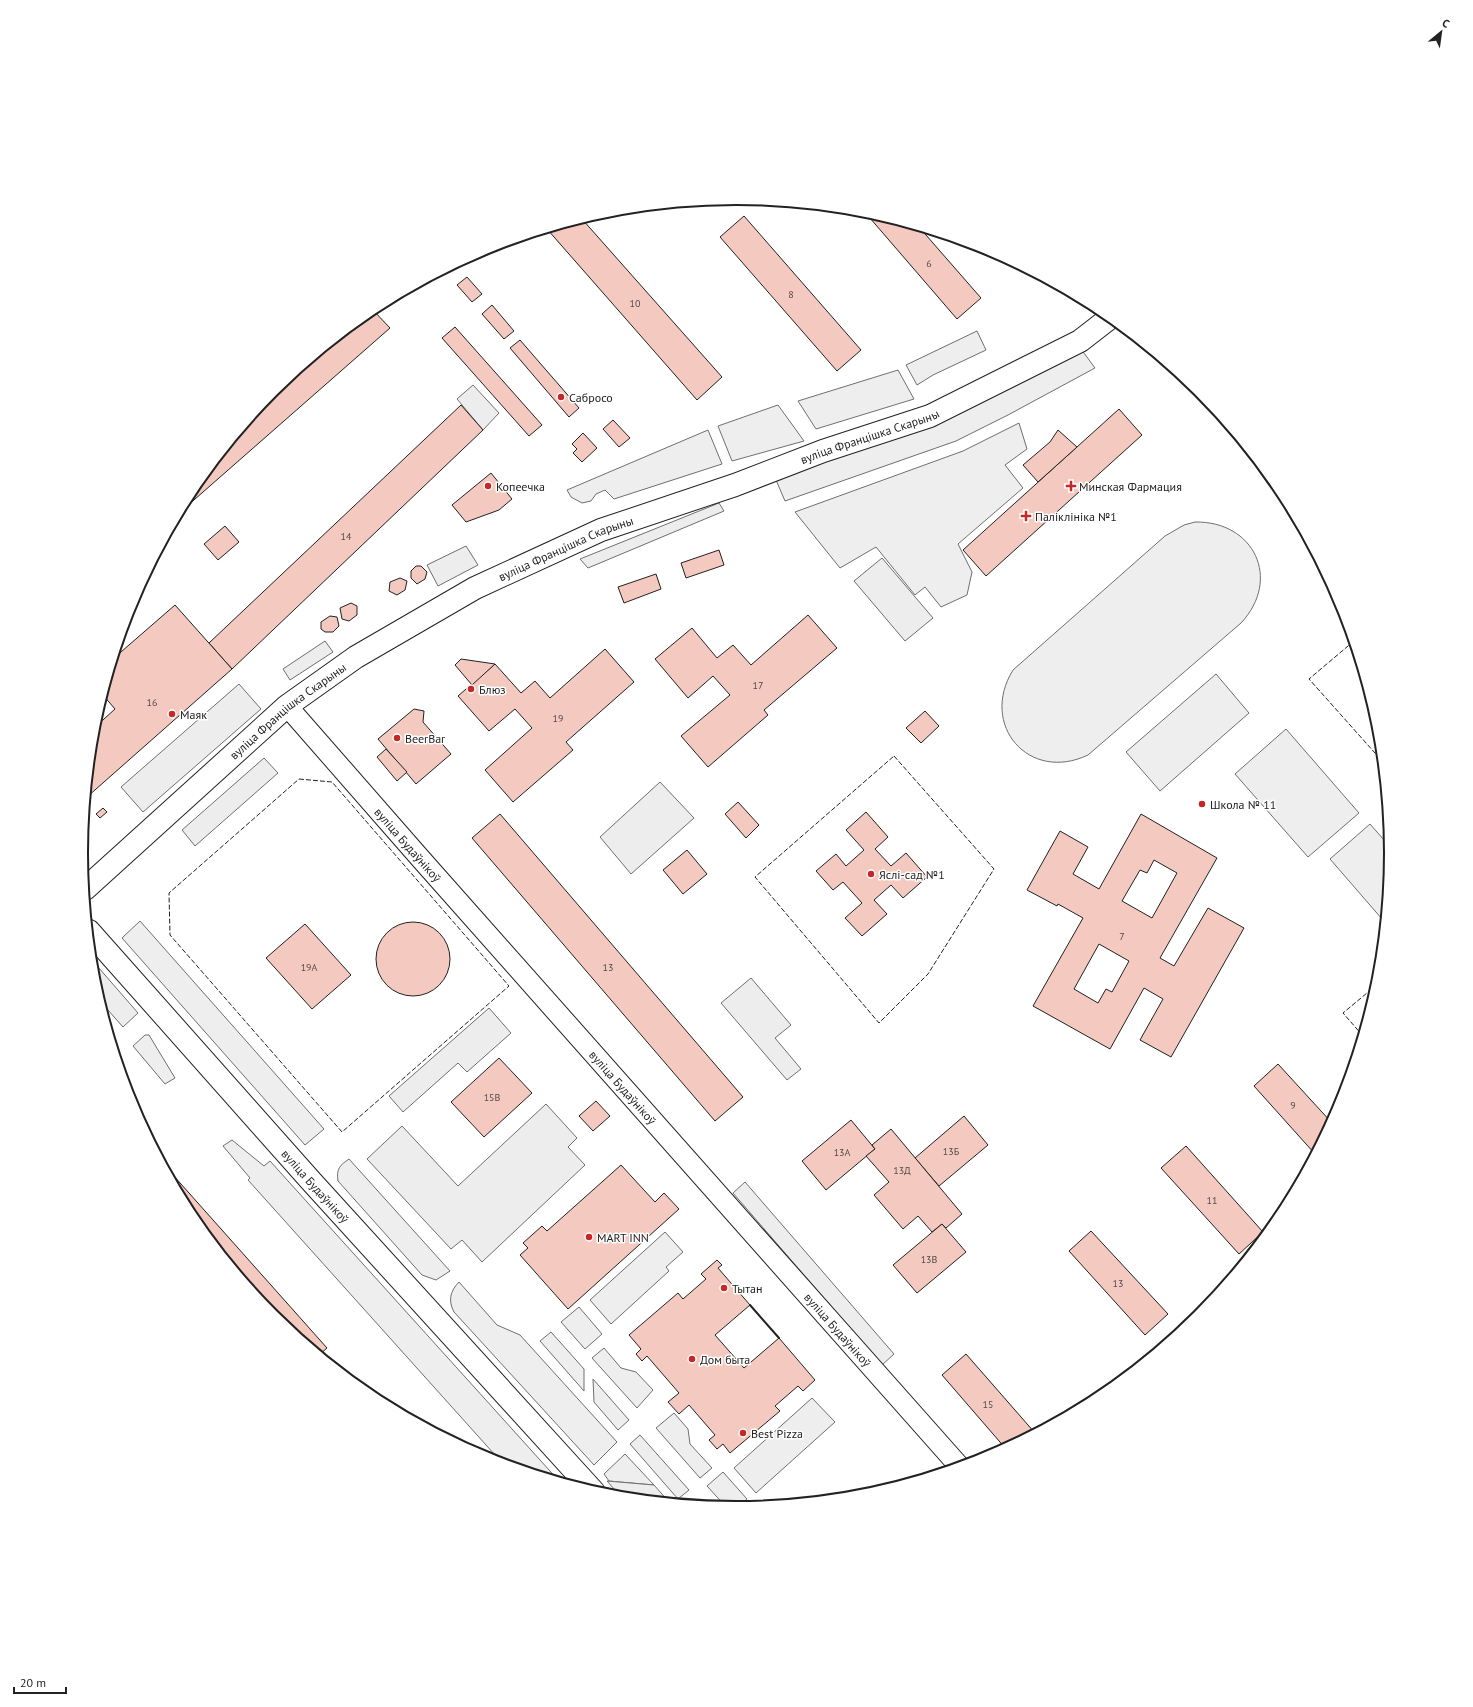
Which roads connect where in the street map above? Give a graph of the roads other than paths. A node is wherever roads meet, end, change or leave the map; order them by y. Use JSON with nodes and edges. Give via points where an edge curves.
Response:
{"nodes":[{"id":1,"x":1107,"y":321,"type":"edge"},
{"id":2,"x":287,"y":706,"type":"junction"},
{"id":3,"x":89,"y":885,"type":"edge"},
{"id":4,"x":94,"y":936,"type":"edge"},
{"id":5,"x":957,"y":1464,"type":"edge"},
{"id":6,"x":587,"y":1484,"type":"edge"}],
"edges":[{"from":1,"to":2,"type":"main road","name":"вуліца Францішка Скарыны","via":[[1080,341],[930,416],[601,530],[475,588],[356,658]]},
{"from":2,"to":3,"type":"main road","name":"вуліца Францішка Скарыны"},
{"from":2,"to":5,"type":"street","name":"вуліца Будаўнікоў"},
{"from":4,"to":6,"type":"main road","name":"вуліца Будаўнікоў","via":[[311,1181]]}]}
